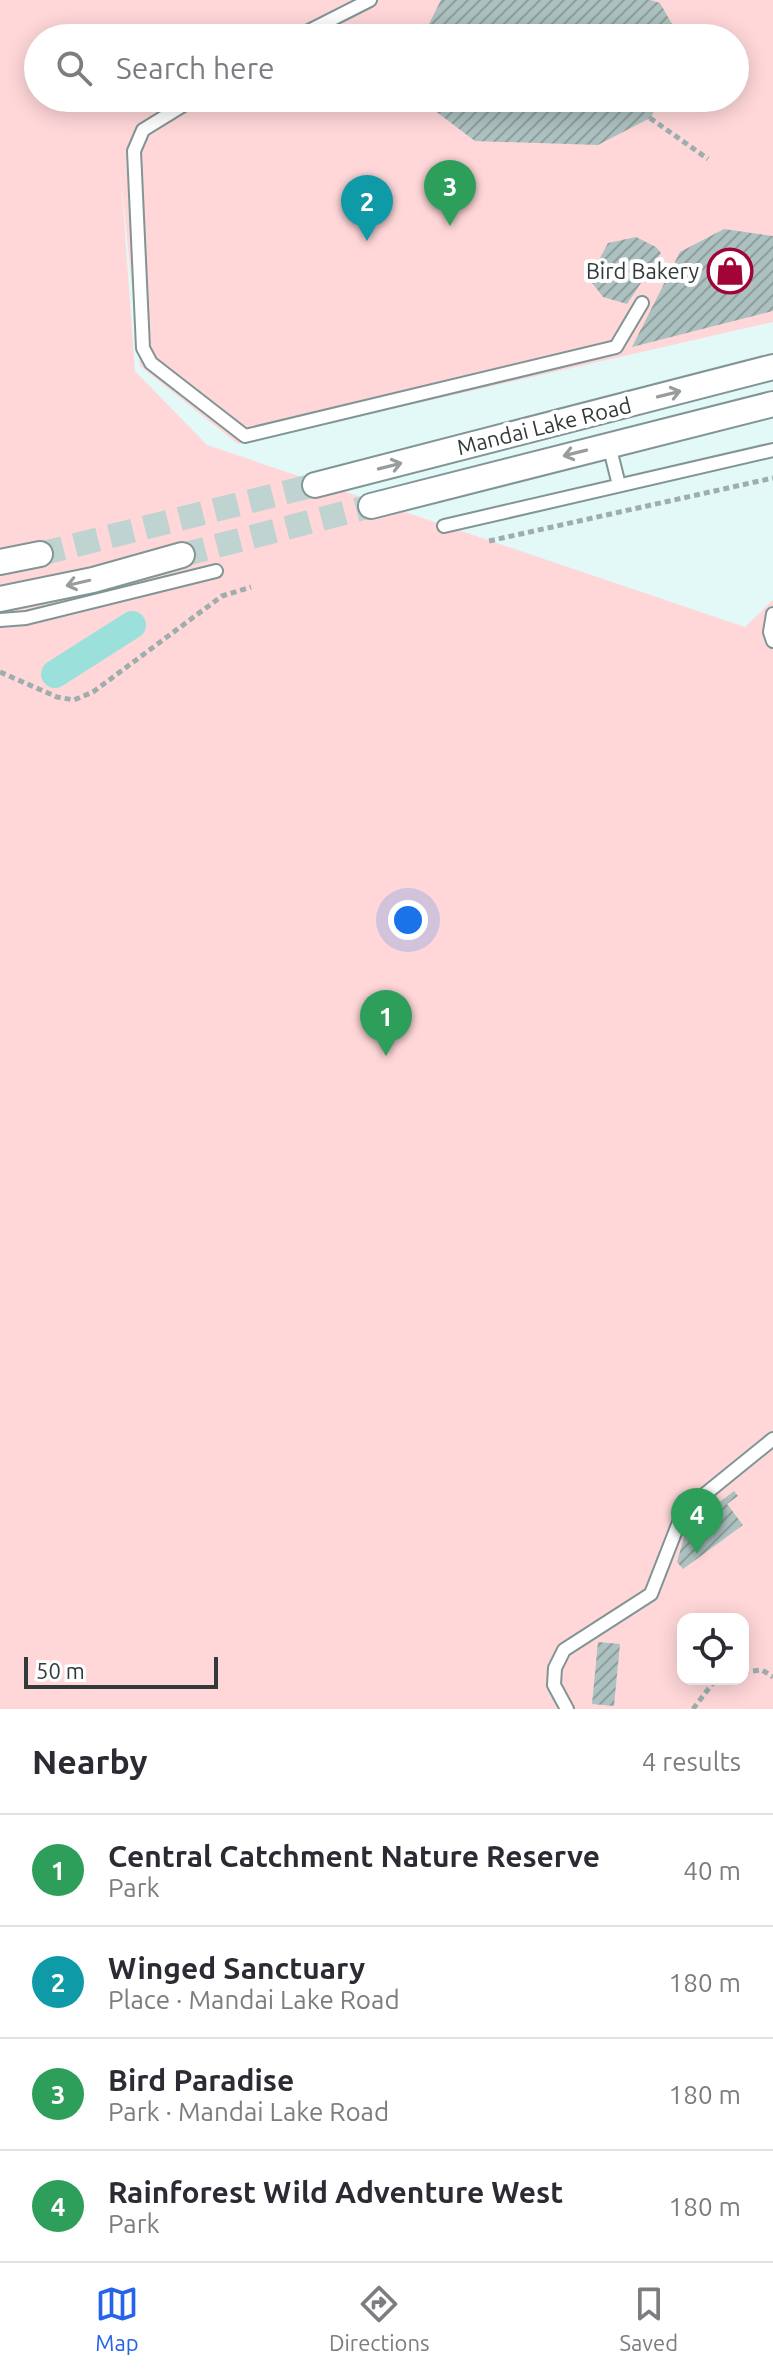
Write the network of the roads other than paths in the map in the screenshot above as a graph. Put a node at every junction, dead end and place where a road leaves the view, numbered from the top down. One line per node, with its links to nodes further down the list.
1 (370, 0): 2 (lane)
2 (323, 24)
3 (172, 112): 4 (lane)
4 (642, 303)
5 (773, 367): 9 (street, Mandai Lake Road, one-way to 5)
6 (773, 404): 7 (street, Mandai Lake Road)
7 (609, 445): 10 (lane); 11 (street, Mandai Lake Road, one-way to 11)
8 (773, 450): 10 (lane)
9 (315, 485)
10 (619, 485): 12 (lane)
11 (371, 506)
12 (444, 526)
13 (40, 554): 15 (street)
14 (182, 555): 17 (street, one-way to 17)
15 (0, 562)
16 (216, 571): 19 (lane)
17 (0, 599)
18 (773, 614): 20 (lane)
19 (0, 620)
20 (773, 641)
21 (773, 1439): 22 (lane)
22 (567, 1709)

